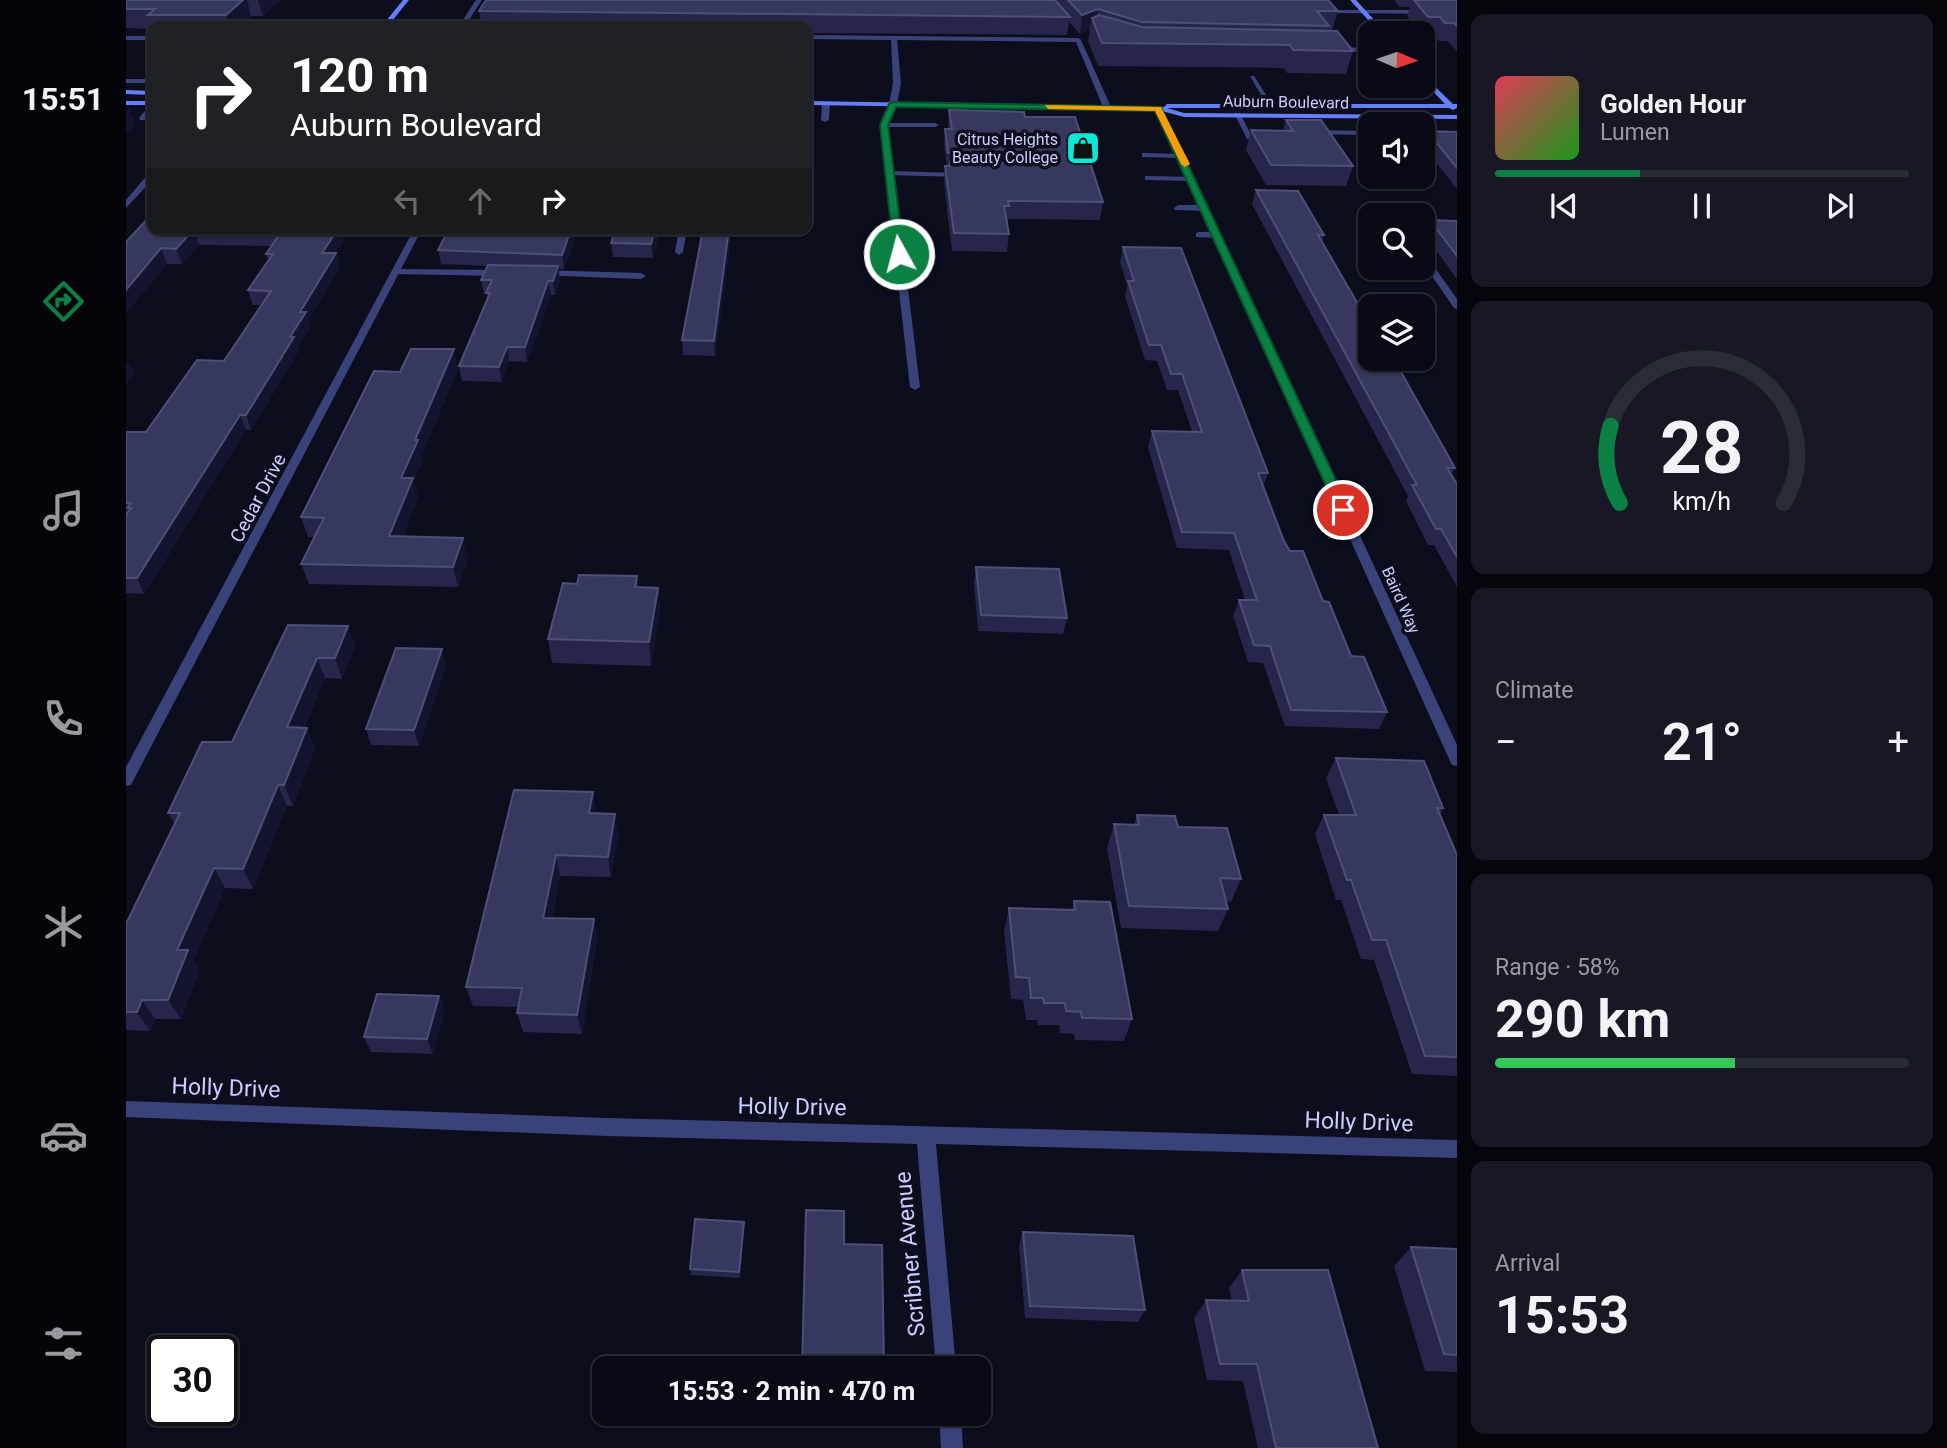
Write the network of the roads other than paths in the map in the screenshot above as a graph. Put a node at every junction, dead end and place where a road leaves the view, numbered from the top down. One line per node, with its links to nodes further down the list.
1 (406, 0): 7 (main road)
2 (479, 0): 8 (street)
3 (1353, 0): 5 (main road)
4 (1311, 11): 5 (street)
5 (1364, 12): 6 (street); 9 (main road)
6 (1457, 12)
7 (389, 21)
8 (465, 21)
9 (1372, 21)
10 (1071, 32): 15 (street)
11 (812, 37): 14 (street)
12 (126, 38): 13 (street)
13 (147, 38)
14 (894, 38): 15 (street); 27 (street)
15 (1082, 38): 30 (street)
16 (1324, 49): 17 (street)
17 (1358, 50)
18 (1252, 77): 29 (street)
19 (126, 81): 20 (street)
20 (147, 81)
21 (1435, 89): 32 (main road)
22 (126, 92): 23 (main road)
23 (147, 93)
24 (126, 103): 28 (main road)
25 (812, 103): 26 (main road, Auburn Boulevard)
26 (826, 104): 27 (main road, Auburn Boulevard); 39 (street)
27 (893, 104): 30 (main road, Auburn Boulevard); 40 (street)
28 (147, 105)
29 (1271, 105): 31 (main road, Auburn Boulevard); 32 (main road, Auburn Boulevard)
30 (1107, 107): 31 (main road, Auburn Boulevard)
31 (1158, 108): 35 (main road, Auburn Boulevard); 47 (street, Baird Way)
32 (1456, 110): 34 (main road, Auburn Boulevard)
33 (147, 113): 37 (street)
34 (1435, 114)
35 (1237, 115): 36 (main road, Auburn Boulevard); 42 (street)
36 (1328, 116): 38 (main road, Auburn Boulevard); 44 (street)
37 (143, 118)
38 (1358, 118)
39 (825, 120)
40 (884, 125): 41 (street); 48 (street)
41 (935, 125)
42 (1260, 131)
43 (1301, 132): 44 (street)
44 (1341, 132): 45 (street)
45 (1358, 133)
46 (1145, 155): 47 (street)
47 (1180, 156): 51 (street, Baird Way)
48 (890, 173): 49 (street); 69 (street)
49 (969, 175)
50 (1148, 178): 51 (street)
51 (1193, 179): 55 (street, Baird Way)
52 (147, 181): 53 (street)
53 (126, 205)
54 (1178, 208): 55 (street)
55 (1206, 208): 59 (street, Baird Way)
56 (415, 235): 61 (street, Cedar Drive)
57 (682, 235): 60 (street)
58 (1199, 235): 59 (street)
59 (1219, 235): 70 (street, Baird Way)
60 (679, 252)
61 (396, 272): 62 (street); 71 (street, Cedar Drive)
62 (516, 272)
63 (529, 273): 65 (street)
64 (1435, 274): 66 (street)
65 (641, 276)
66 (1441, 283): 67 (street); 68 (street)
67 (1457, 283)
68 (1457, 306)
69 (915, 387)
70 (1457, 761)
71 (126, 781)
72 (126, 1109): 73 (street, Holly Drive)
73 (926, 1135): 74 (street, Holly Drive); 75 (street, Scribner Avenue)
74 (1457, 1149)
75 (945, 1356)
76 (951, 1426): 77 (street)
77 (953, 1448)

